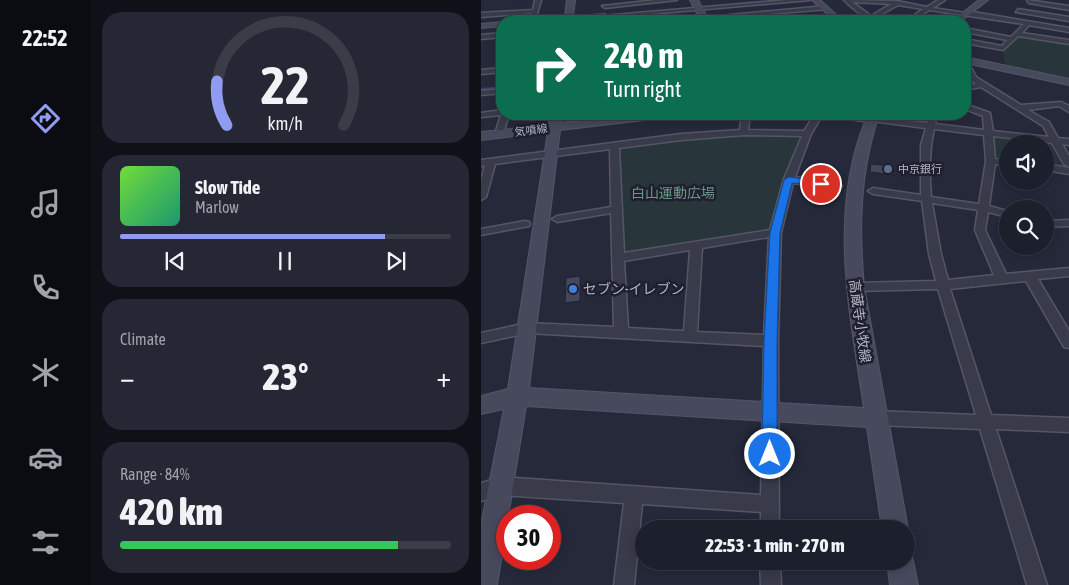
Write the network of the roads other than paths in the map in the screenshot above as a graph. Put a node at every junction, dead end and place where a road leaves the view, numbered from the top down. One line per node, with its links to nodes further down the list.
1 (538, 0): 25 (street)
2 (571, 0): 34 (street)
3 (662, 0): 4 (street); 16 (street)
4 (674, 0)
5 (694, 0): 20 (street)
6 (801, 0): 7 (street); 20 (street)
7 (807, 0)
8 (816, 0): 21 (street)
9 (847, 0): 24 (street)
10 (853, 0): 14 (street)
11 (902, 0): 18 (street)
12 (942, 0): 22 (street)
13 (984, 0): 31 (street)
14 (879, 1): 18 (street); 24 (street)
15 (1030, 1): 23 (street); 27 (street)
16 (633, 2): 17 (street); 28 (street)
17 (605, 3)
18 (896, 3): 22 (street); 41 (street)
19 (504, 7): 30 (street)
20 (699, 8): 28 (street); 36 (street)
21 (825, 8): 26 (street); 39 (street)
22 (929, 8): 31 (street); 42 (street)
23 (1069, 8)
24 (857, 9): 40 (street)
25 (535, 11): 30 (street); 33 (street)
26 (797, 11): 29 (street); 38 (street)
27 (1018, 11): 44 (street); 45 (street)
28 (635, 13): 35 (street)
29 (769, 13): 37 (street)
30 (501, 14): 32 (street)
31 (966, 14): 43 (street)
32 (481, 15)
33 (534, 15)
34 (570, 15)
35 (623, 15)
36 (702, 15)
37 (759, 15)
38 (801, 15)
39 (833, 15)
40 (866, 15)
41 (880, 15)
42 (918, 15)
43 (993, 17): 45 (street); 46 (street)
44 (1069, 19)
45 (1008, 20): 47 (street)
46 (988, 22)
47 (1027, 24): 51 (street); 55 (street)
48 (496, 25): 49 (street)
49 (481, 26)
50 (982, 27): 53 (street)
51 (1069, 30)
52 (971, 31): 53 (street)
53 (976, 32): 55 (street)
54 (496, 36): 56 (street)
55 (1014, 37): 57 (street); 58 (street)
56 (482, 38)
57 (971, 42)
58 (1069, 42)
59 (971, 62): 63 (street)
60 (496, 71): 61 (street)
61 (481, 72)
62 (971, 74): 64 (street)
63 (1069, 82)
64 (982, 85): 65 (street); 71 (street)
65 (971, 87)
66 (496, 88): 67 (street)
67 (481, 89)
68 (496, 92): 69 (street)
69 (481, 93)
70 (971, 108): 83 (street)
71 (1019, 108): 72 (street); 87 (street)
72 (1069, 110)
73 (496, 113): 74 (street)
74 (481, 114)
75 (502, 120): 84 (street)
76 (568, 120): 81 (street, 気噴線)
77 (745, 120): 82 (street)
78 (815, 120): 85 (street)
79 (872, 120): 117 (street, 高蔵寺小牧線)
80 (931, 120): 83 (street); 101 (street)
81 (555, 121): 84 (street, 気噴線); 90 (street)
82 (744, 132): 85 (street); 89 (street)
83 (988, 133): 87 (street); 91 (street)
84 (499, 134): 86 (street, 気噴線)
85 (807, 134): 97 (street)
86 (481, 136)
87 (1055, 141): 88 (street); 94 (street)
88 (1069, 142)
89 (614, 146): 90 (street); 103 (street)
90 (550, 154): 92 (street); 118 (street)
91 (991, 160): 93 (street); 102 (street)
92 (486, 162): 100 (street)
93 (999, 162)
94 (1069, 164)
95 (1054, 169): 96 (street)
96 (1069, 170)
97 (789, 179): 98 (street); 110 (street)
98 (837, 186)
99 (873, 191): 101 (street)
100 (481, 197)
101 (925, 198): 102 (street); 116 (street)
102 (984, 208): 104 (street); 115 (street)
103 (617, 209): 105 (street); 112 (street)
104 (999, 212)
105 (557, 219)
106 (1069, 223): 108 (street)
107 (525, 224): 109 (street)
108 (1054, 224)
109 (481, 232)
110 (775, 233): 111 (street); 123 (street)
111 (696, 246): 112 (street); 120 (street)
112 (619, 258): 119 (street)
113 (1069, 272): 114 (street)
114 (1030, 277): 115 (street); 122 (street)
115 (1002, 279): 116 (street)
116 (943, 284): 117 (street); 128 (street)
117 (855, 287): 127 (street, 高蔵寺小牧線)
118 (527, 328): 119 (street); 121 (street); 124 (street)
119 (621, 332): 120 (street)
120 (690, 336): 123 (street)
121 (481, 338)
122 (1067, 338)
123 (771, 341): 126 (street)
124 (517, 396): 125 (street); 126 (street); 130 (street)
125 (481, 405)
126 (770, 411): 127 (street); 132 (street)
127 (875, 418): 128 (street); 134 (street, 高蔵寺小牧線)
128 (985, 422): 129 (street); 141 (street)
129 (1069, 424)
130 (491, 489): 131 (street); 137 (street)
131 (634, 496): 132 (street); 138 (street)
132 (769, 504): 133 (street)
133 (770, 520)
134 (893, 520)
135 (770, 570): 139 (street)
136 (902, 570): 140 (street)
137 (483, 585)
138 (624, 585)
139 (771, 585)
140 (904, 585)
141 (1037, 585)

